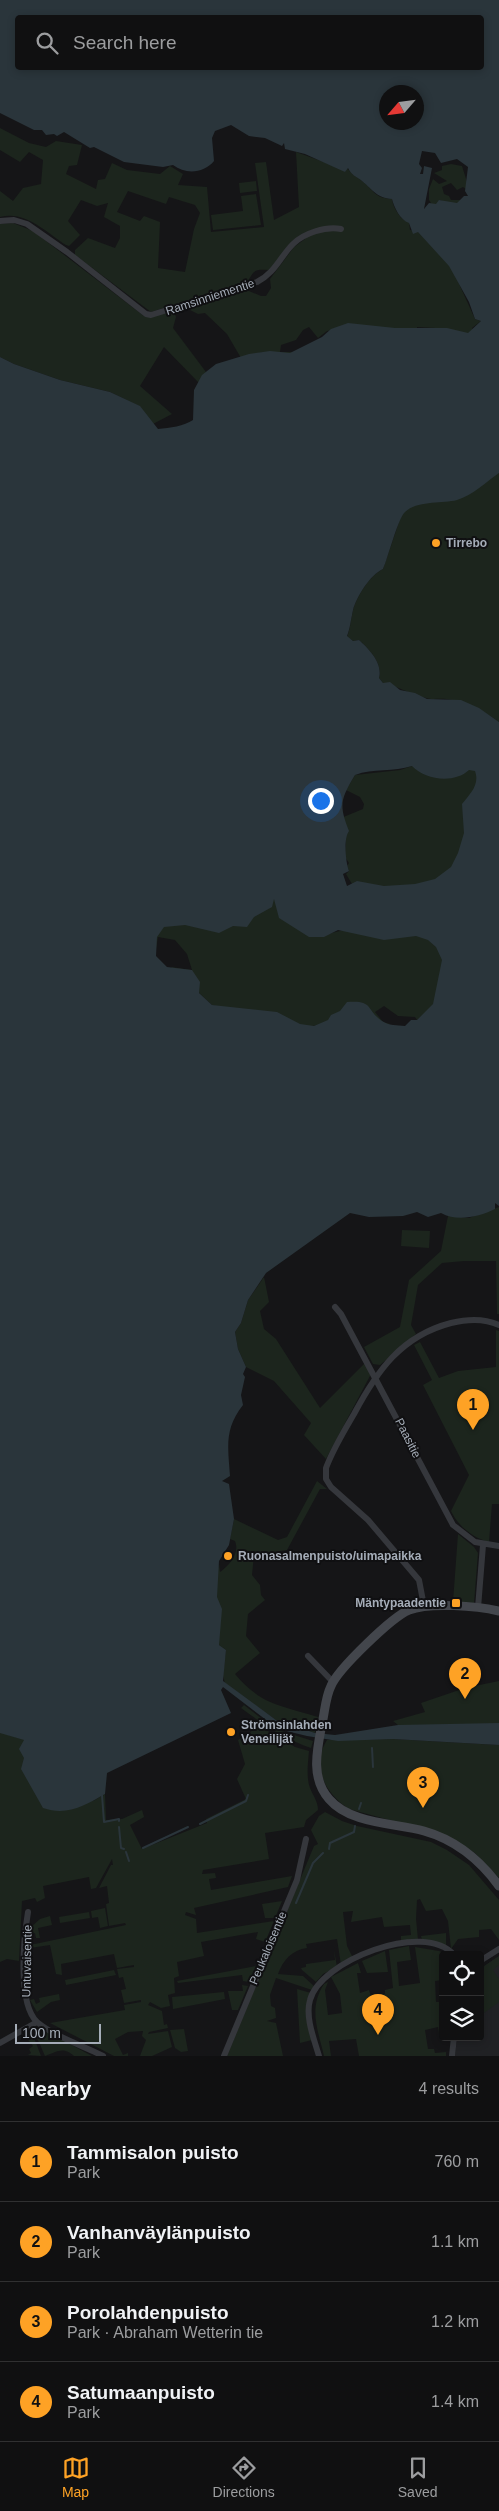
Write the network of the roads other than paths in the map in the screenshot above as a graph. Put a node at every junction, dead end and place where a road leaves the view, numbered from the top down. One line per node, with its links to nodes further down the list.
1 (0, 221): 2 (street, Ramsinniementie)
2 (342, 229)
3 (335, 1307): 7 (street, Paasitie)
4 (499, 1317): 5 (street)
5 (490, 1321): 6 (street); 7 (street)
6 (499, 1325)
7 (375, 1376): 8 (street, Paasitie); 10 (street)
8 (482, 1545): 9 (street, Paasitie); 11 (street)
9 (499, 1546)
10 (424, 1606): 11 (street); 14 (street)
11 (478, 1608): 12 (street)
12 (499, 1610)
13 (308, 1656): 14 (street)
14 (333, 1682): 16 (street)
15 (306, 1839): 25 (street, Peukaloisentie)
16 (499, 1886)
17 (28, 1912): 21 (street, Untuvaisentie)
18 (499, 1949): 20 (street)
19 (449, 1951): 26 (street)
20 (484, 1958)
21 (37, 2022): 23 (street); 24 (street)
22 (454, 2041): 27 (street)
23 (0, 2043)
24 (103, 2056)
25 (224, 2056)
26 (319, 2056)
27 (452, 2056)

